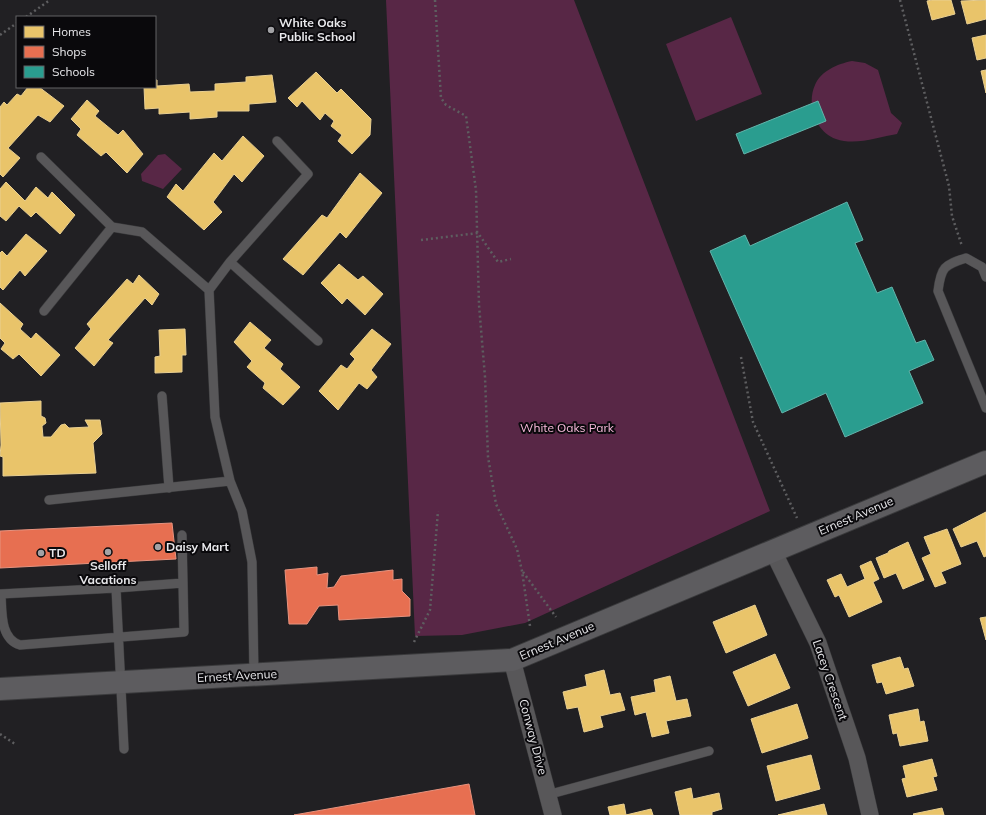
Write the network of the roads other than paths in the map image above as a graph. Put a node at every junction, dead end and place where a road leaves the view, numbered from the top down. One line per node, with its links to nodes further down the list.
1 (277, 141): 4 (lane)
2 (41, 157): 3 (lane)
3 (112, 227): 6 (lane); 7 (lane)
4 (230, 262): 6 (lane); 8 (lane)
5 (986, 276): 10 (lane)
6 (209, 290): 13 (lane)
7 (44, 311)
8 (318, 341)
9 (162, 396): 14 (lane)
10 (984, 396): 11 (lane)
11 (986, 408)
12 (986, 462): 17 (street, Ernest Avenue)
13 (230, 482): 14 (lane); 23 (lane)
14 (169, 488): 15 (lane)
15 (48, 500)
16 (182, 535): 18 (lane)
17 (773, 551): 22 (street, Ernest Avenue); 30 (street, Lacey Crescent)
18 (183, 583): 19 (lane); 21 (lane)
19 (116, 588): 20 (lane); 21 (lane)
20 (0, 594): 21 (lane)
21 (118, 637): 24 (lane)
22 (512, 660): 23 (street, Ernest Avenue); 28 (street, Conway Drive)
23 (254, 675): 24 (street, Ernest Avenue)
24 (120, 683): 25 (street, Ernest Avenue); 26 (lane)
25 (0, 689)
26 (124, 750)
27 (709, 752): 28 (lane)
28 (547, 795): 29 (street, Conway Drive)
29 (553, 815)
30 (870, 815)

